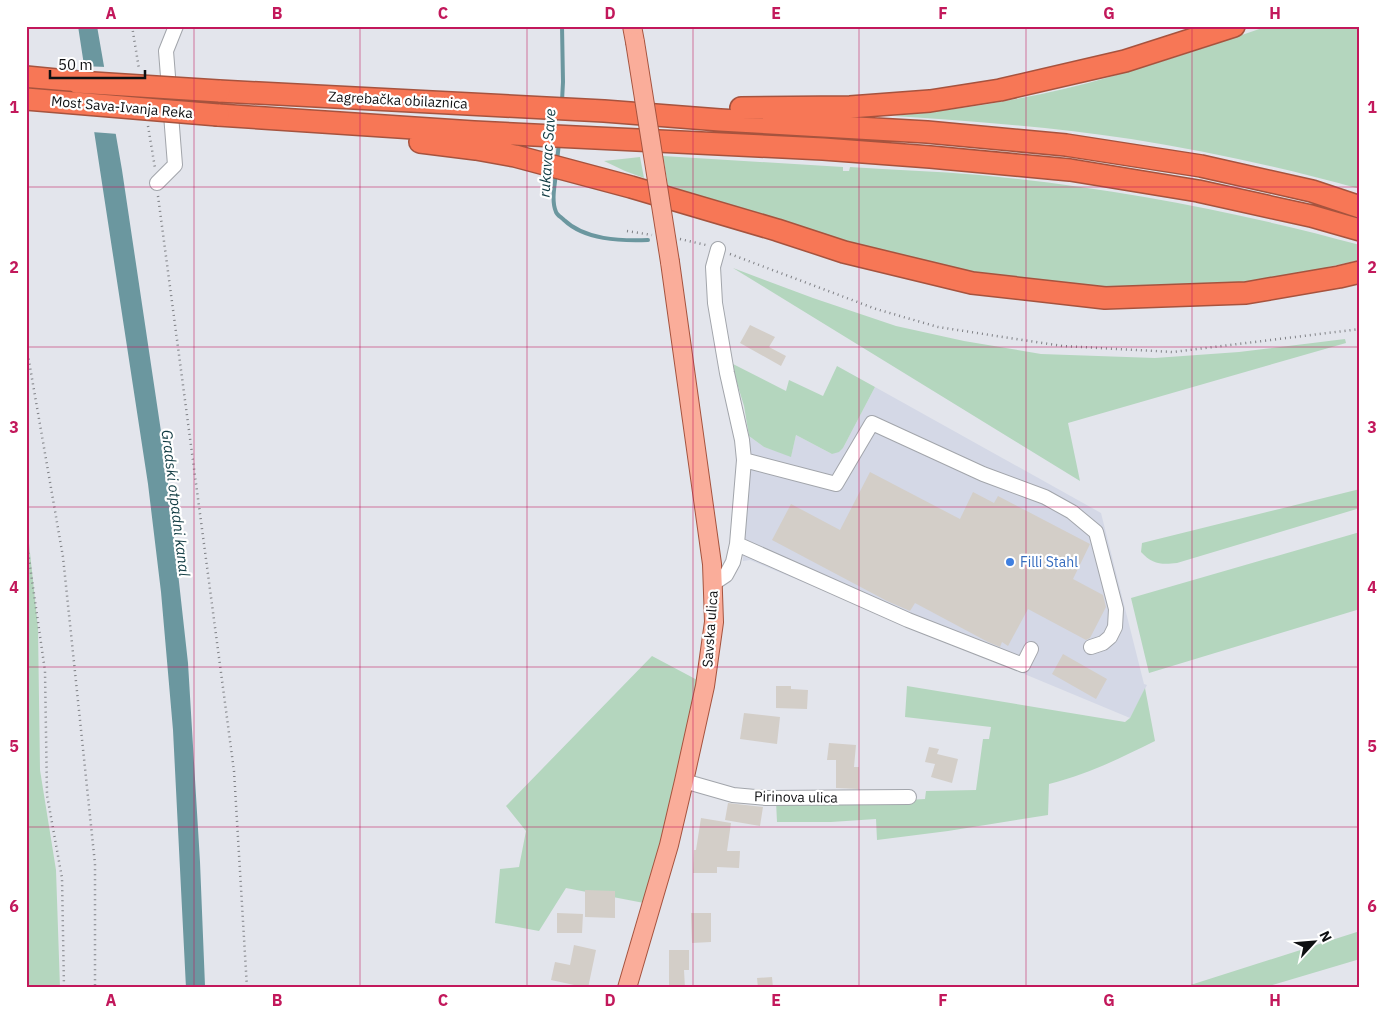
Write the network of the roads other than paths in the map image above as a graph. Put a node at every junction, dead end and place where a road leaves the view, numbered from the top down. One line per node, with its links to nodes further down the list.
1 (176, 26): 9 (street)
2 (1234, 26): 7 (highway)
3 (633, 34): 16 (main road, Savska ulica, bridge)
4 (26, 77): 5 (highway, Most Sava-Ivanja Reka, bridge)
5 (218, 91): 7 (highway, Zagrebačka obilaznica)
6 (26, 99): 8 (highway, Most Sava-Ivanja Reka, bridge)
7 (604, 108): 10 (highway)
8 (290, 120): 11 (highway); 13 (highway)
9 (157, 183)
10 (1360, 207)
11 (1360, 230)
12 (718, 249): 14 (street)
13 (1360, 272)
14 (744, 460): 15 (street); 17 (street)
15 (737, 544): 16 (street); 18 (street)
16 (714, 583): 19 (main road, Savska ulica)
17 (1091, 647)
18 (1031, 649)
19 (684, 781): 20 (street, Pirinova ulica); 21 (main road, Savska ulica)
20 (909, 797)
21 (627, 988)

